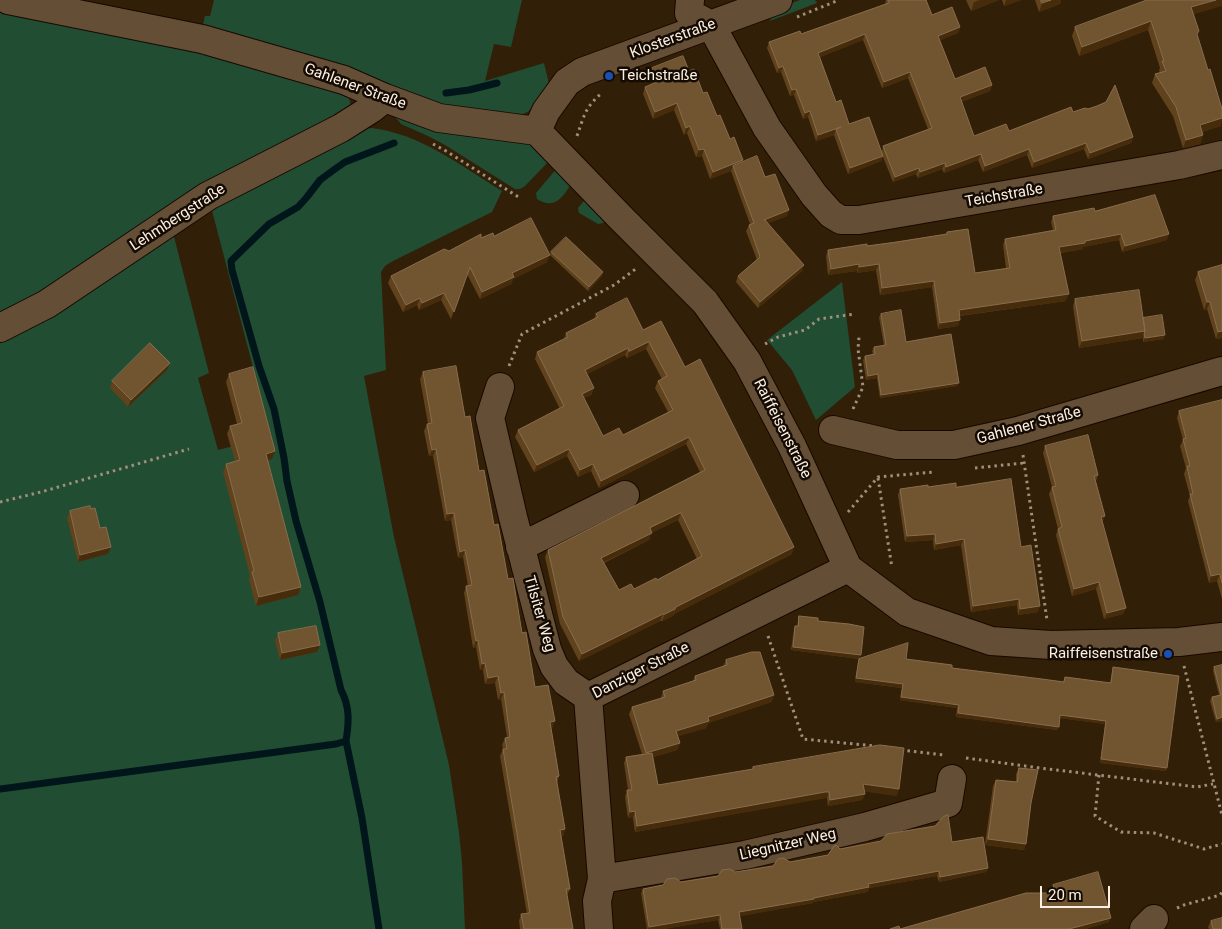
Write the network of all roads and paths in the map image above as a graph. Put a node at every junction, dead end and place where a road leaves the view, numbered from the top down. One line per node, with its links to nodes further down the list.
1 (8, 0): 5 (street, Gahlener Straße)
2 (690, 0): 4 (street)
3 (778, 0): 4 (street, Klosterstraße)
4 (711, 25): 6 (street, Klosterstraße); 7 (street, Teichstraße)
5 (385, 98): 6 (street, Gahlener Straße); 10 (street, Lehmbergstraße)
6 (537, 131): 8 (street)
7 (1222, 156)
8 (658, 253): 12 (street, Raiffeisenstraße); 14 (path)
9 (855, 314): 12 (path)
10 (0, 328)
11 (858, 337): 15 (path)
12 (744, 356): 21 (street, Raiffeisenstraße)
13 (1222, 371): 16 (street, Gahlener Straße)
14 (500, 387): 22 (street, Tilsiter Weg)
15 (854, 408)
16 (832, 430)
17 (189, 449): 20 (path)
18 (1024, 463): 28 (path)
19 (625, 495): 22 (street)
20 (0, 502)
21 (831, 531): 23 (street, Raiffeisenstraße); 24 (path)
22 (520, 547): 29 (street, Tilsiter Weg)
23 (848, 568): 24 (street, Raiffeisenstraße); 25 (street, Danziger Straße)
24 (889, 598): 28 (street, Raiffeisenstraße)
25 (760, 612): 29 (street, Danziger Straße); 30 (path)
26 (1222, 637): 27 (street, Raiffeisenstraße)
27 (1179, 642): 28 (street, Raiffeisenstraße); 34 (path)
28 (1051, 645)
29 (588, 697): 37 (street, Danziger Straße)
30 (884, 748)
31 (893, 749): 32 (path)
32 (953, 768): 33 (path); 37 (street, Liegnitzer Weg)
33 (1099, 775): 34 (path); 36 (path)
34 (1213, 784): 35 (path)
35 (1222, 815)
36 (1222, 844)
37 (602, 879): 40 (street, Danziger Straße)
38 (1222, 892): 39 (path)
39 (1149, 924)
40 (599, 929)

